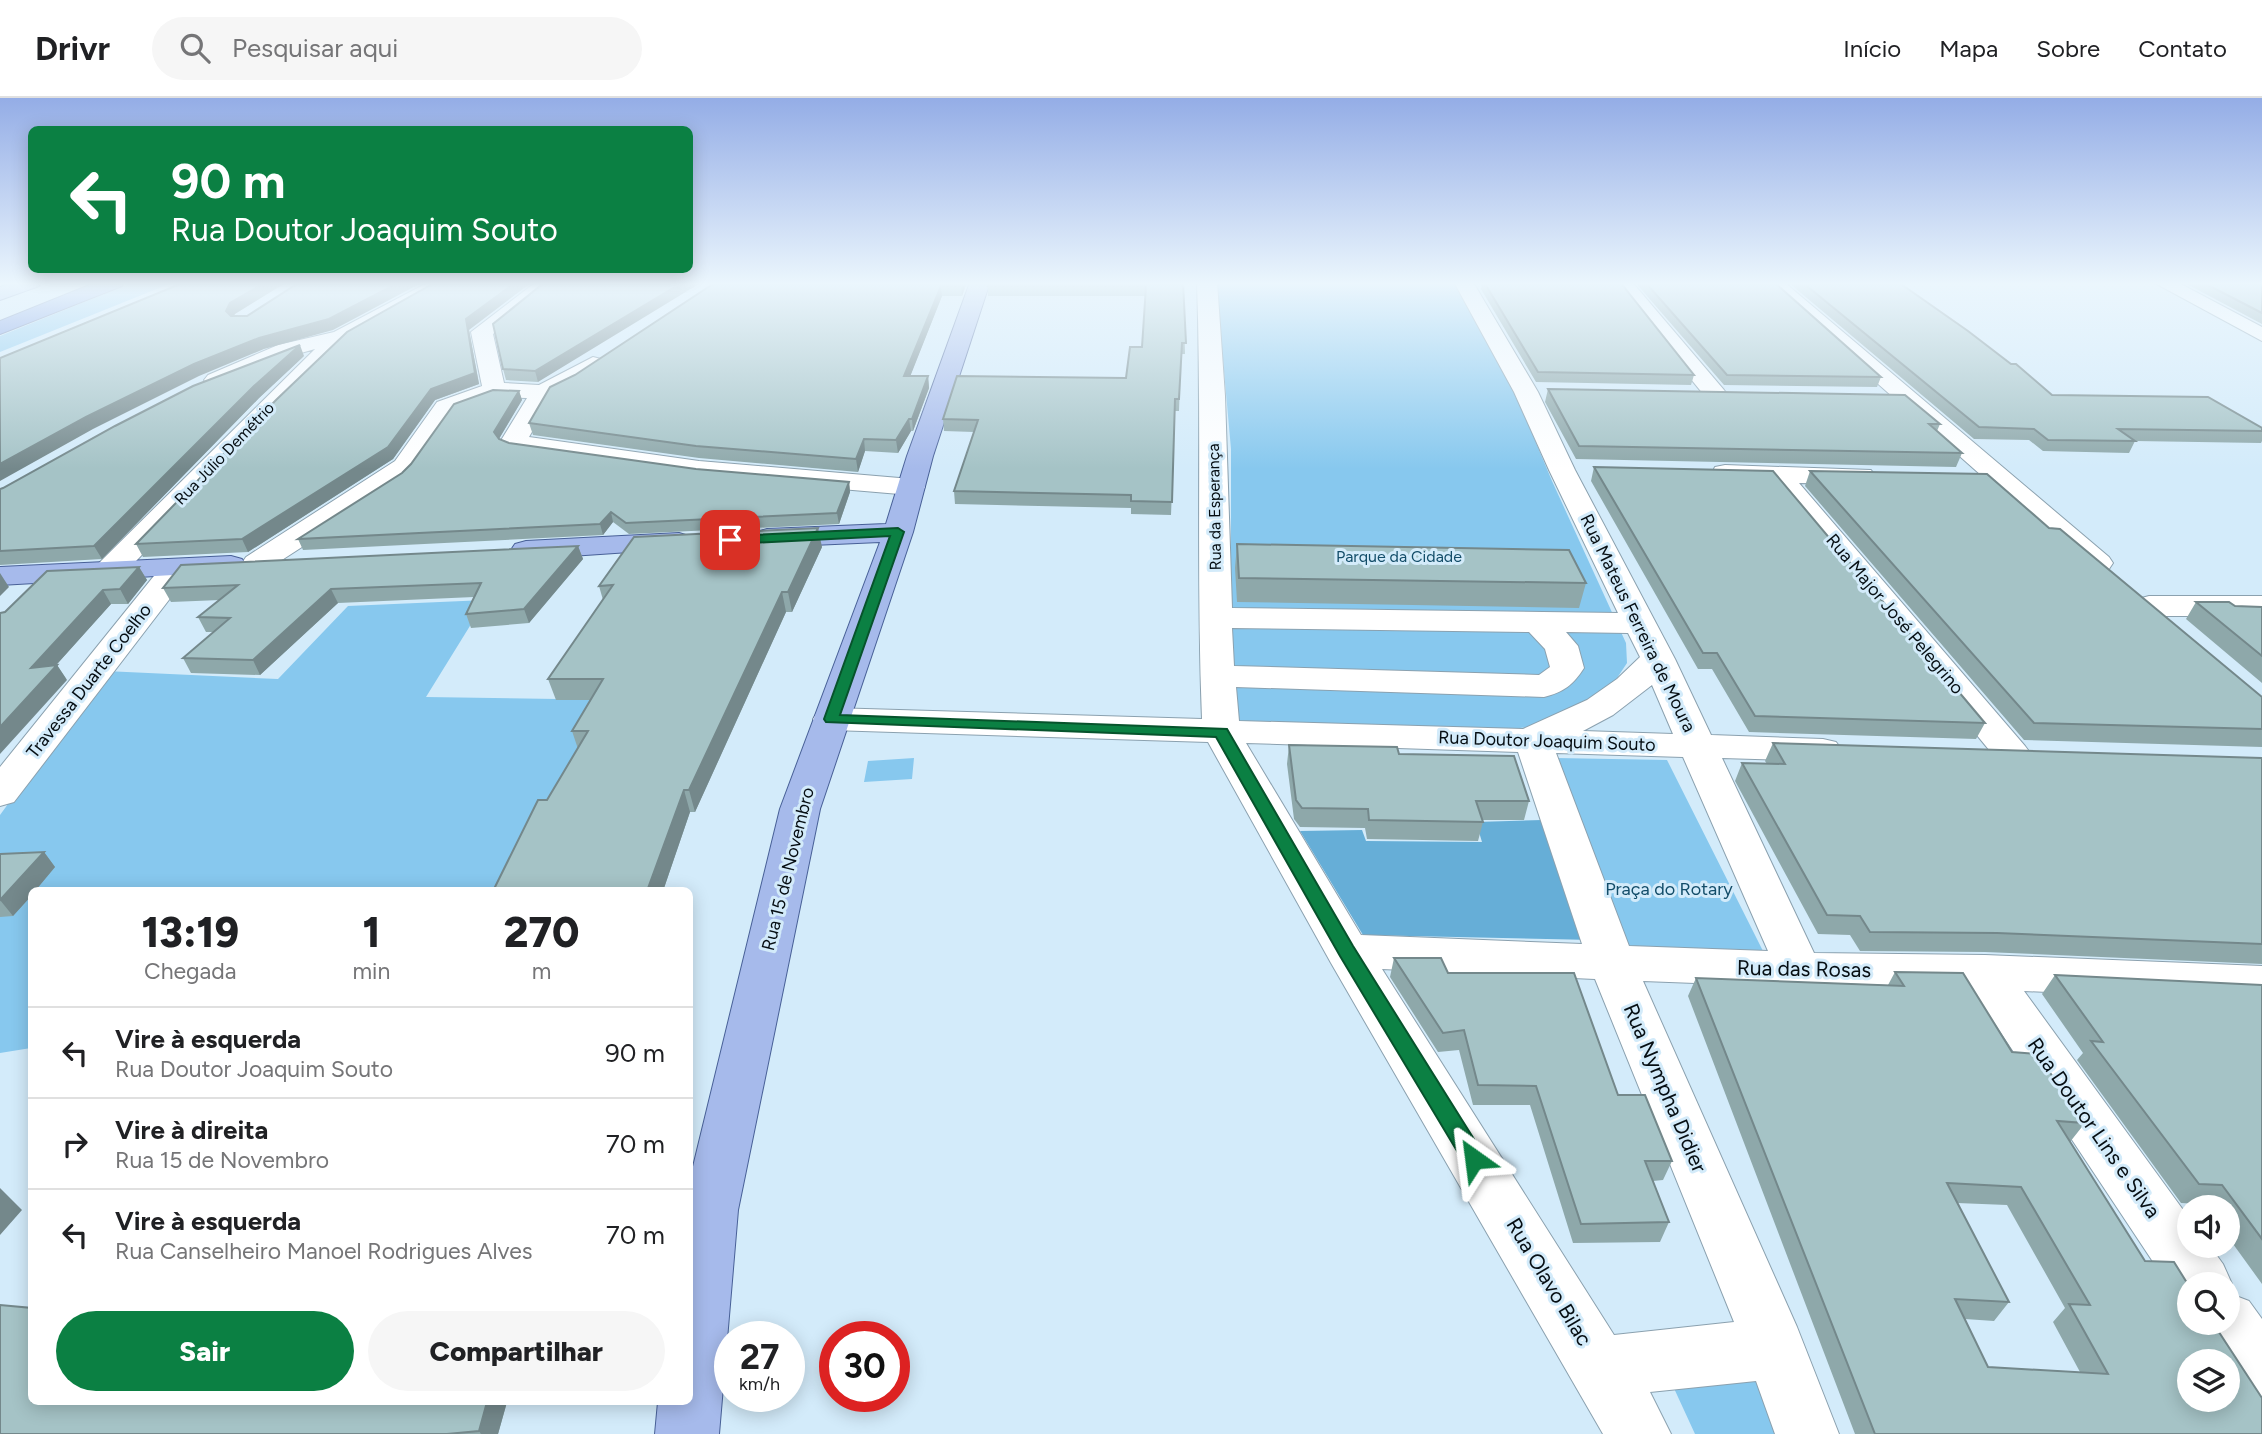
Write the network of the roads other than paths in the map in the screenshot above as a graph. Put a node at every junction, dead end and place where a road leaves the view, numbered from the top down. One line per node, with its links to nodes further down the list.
1 (309, 344): 11 (street)
2 (333, 344): 31 (street, Rua Júlio Demétrio)
3 (485, 344): 10 (street)
4 (956, 344): 23 (main road, Rua 15 de Novembro)
5 (1210, 344): 37 (street, Rua da Esperança)
6 (1507, 344): 39 (street, Rua Mateus Ferreira de Moura)
7 (1673, 344): 14 (street)
8 (1845, 344): 17 (street)
9 (616, 350): 12 (street)
10 (494, 390): 12 (street); 29 (street)
11 (193, 391)
12 (544, 392): 23 (street)
13 (1689, 394): 14 (street)
14 (1716, 395): 15 (street)
15 (1744, 395)
16 (1866, 397): 17 (street)
17 (1907, 398): 22 (street)
18 (1697, 472): 19 (street)
19 (1777, 474): 20 (street); 48 (street, Rua Major José Pelegrino)
20 (1888, 476)
21 (1958, 478): 22 (street)
22 (2000, 479): 34 (street)
23 (911, 487): 24 (main road, Rua 15 de Novembro)
24 (898, 532): 25 (main road); 43 (main road, Rua 15 de Novembro)
25 (744, 539)
26 (703, 541): 27 (main road)
27 (494, 552)
28 (312, 561): 29 (main road)
29 (257, 563): 30 (main road)
30 (177, 568): 31 (main road); 49 (street, Travessa Duarte Coelho)
31 (108, 572): 32 (main road)
32 (44, 575): 33 (main road); 36 (street)
33 (0, 576)
34 (2132, 592): 35 (street); 40 (street)
35 (2262, 606)
36 (9, 608)
37 (1216, 618): 38 (street); 42 (street, Rua da Esperança)
38 (1538, 622): 39 (street); 42 (street)
39 (1638, 623): 41 (street, Rua Mateus Ferreira de Moura)
40 (2180, 633)
41 (1658, 659): 45 (street); 46 (street, Rua Mateus Ferreira de Moura)
42 (1218, 676): 44 (street, Rua da Esperança)
43 (831, 719): 44 (street, Rua Doutor Joaquim Souto); 60 (main road, Rua 15 de Novembro)
44 (1221, 732): 45 (street, Rua Doutor Joaquim Souto); 50 (street, Rua Olavo Bilac)
45 (1532, 739): 46 (street, Rua Doutor Joaquim Souto); 51 (street, Rua Nympha Didier)
46 (1699, 747): 47 (street, Rua Doutor Joaquim Souto); 52 (street, Rua Mateus Ferreira de Moura)
47 (1863, 751)
48 (1971, 753)
49 (0, 793)
50 (1347, 951): 51 (street, Rua das Rosas); 58 (street, Rua Olavo Bilac)
51 (1612, 963): 52 (street, Rua das Rosas); 57 (street, Rua Nympha Didier)
52 (1799, 970): 53 (street, Rua das Rosas)
53 (1985, 972): 54 (street, Rua das Rosas); 55 (street, Rua Doutor Lins e Silva)
54 (2262, 984)
55 (2194, 1272)
56 (2237, 1335): 59 (street)
57 (1774, 1348): 58 (street); 64 (street, Rua Nympha Didier)
58 (1601, 1367): 63 (street, Rua Olavo Bilac)
59 (2262, 1371)
60 (693, 1376)
61 (690, 1405): 62 (main road, Rua 15 de Novembro)
62 (687, 1434)
63 (1639, 1434)
64 (1807, 1434)

